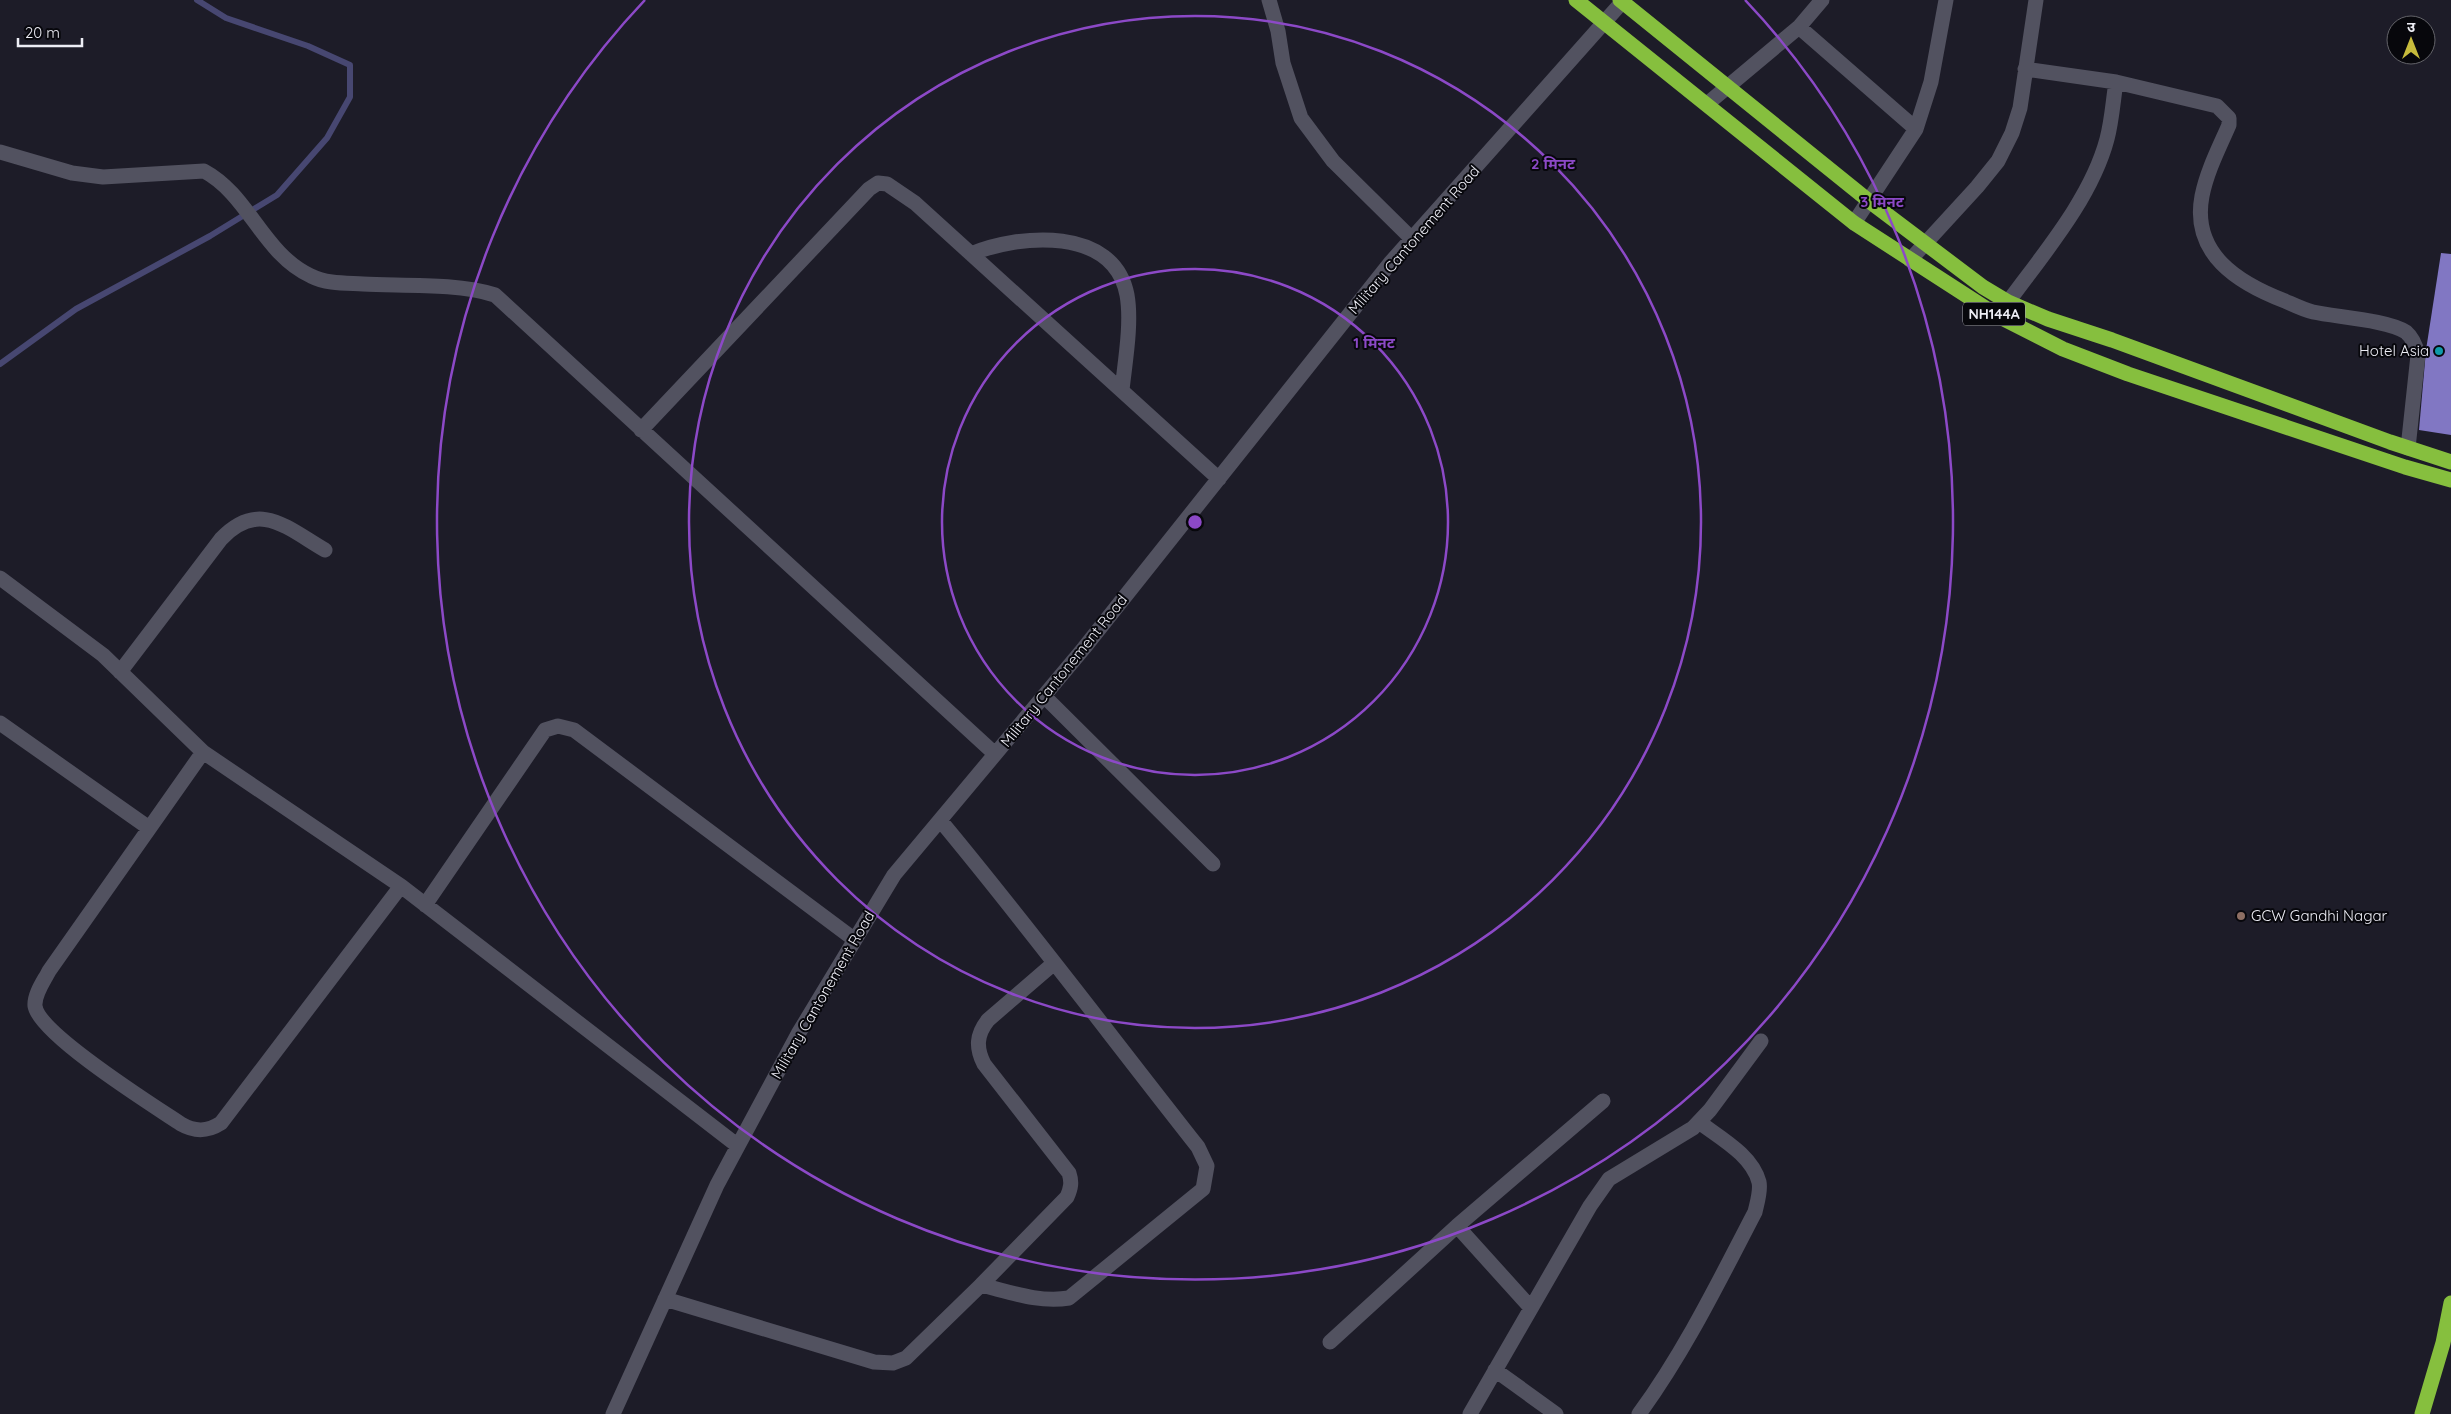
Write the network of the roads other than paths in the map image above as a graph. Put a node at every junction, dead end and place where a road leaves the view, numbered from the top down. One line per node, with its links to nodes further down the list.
1 (1269, 0): 17 (street)
2 (1576, 0): 7 (highway, NH144A)
3 (1822, 0): 8 (street)
4 (1946, 0): 13 (street)
5 (2036, 0): 9 (street)
6 (1622, 1): 7 (street, Military Cantonement Road); 11 (highway, NH144A)
7 (1604, 24): 12 (highway, NH144A); 17 (street, Military Cantonement Road)
8 (1799, 27): 11 (street); 13 (street)
9 (2025, 69): 10 (street); 18 (street)
10 (2116, 82): 21 (street); 25 (street)
11 (1727, 87): 12 (street); 15 (highway, NH144A)
12 (1707, 104): 16 (highway, NH144A)
13 (1916, 129): 15 (street)
14 (0, 152): 24 (street)
15 (1869, 201): 16 (street); 18 (highway, NH144A)
16 (1854, 223): 20 (highway, NH144A)
17 (1412, 239): 27 (street, Military Cantonement Road)
18 (1925, 244): 20 (street); 21 (highway, NH144A)
19 (970, 254): 23 (street); 23 (street); 24 (street)
20 (1910, 260): 22 (highway, NH144A)
21 (2008, 302): 22 (street); 25 (highway, NH144A)
22 (1998, 316): 28 (highway, NH144A)
23 (1122, 390): 27 (street)
24 (641, 430): 35 (street)
25 (2408, 448): 26 (highway, NH144A)
26 (2451, 462)
27 (1219, 479): 32 (street, Military Cantonement Road)
28 (2451, 480)
29 (324, 550): 31 (street)
30 (0, 578): 31 (street)
31 (120, 672): 34 (street)
32 (1044, 696): 35 (street, Military Cantonement Road); 38 (street)
33 (0, 723): 37 (street)
34 (203, 752): 37 (street); 39 (street)
35 (995, 754): 36 (street, Military Cantonement Road)
36 (940, 820): 41 (street, Military Cantonement Road); 42 (street)
37 (149, 828): 39 (street)
38 (1213, 864)
39 (401, 886): 40 (street)
40 (425, 905): 41 (street); 46 (street)
41 (855, 940): 46 (street, Military Cantonement Road)
42 (1054, 964): 48 (street); 48 (street)
43 (1761, 1041): 45 (street)
44 (1603, 1101): 47 (street)
45 (1699, 1122): 51 (street); 57 (street)
46 (738, 1146): 49 (street, Military Cantonement Road)
47 (1457, 1226): 51 (street); 52 (street)
48 (981, 1285): 49 (street)
49 (665, 1299): 54 (street, Military Cantonement Road)
50 (2451, 1303): 58 (highway)
51 (1531, 1308): 53 (street)
52 (1330, 1342)
53 (1494, 1370): 55 (street); 56 (street)
54 (613, 1414)
55 (1470, 1414)
56 (1556, 1414)
57 (1639, 1414)
58 (2422, 1414)

